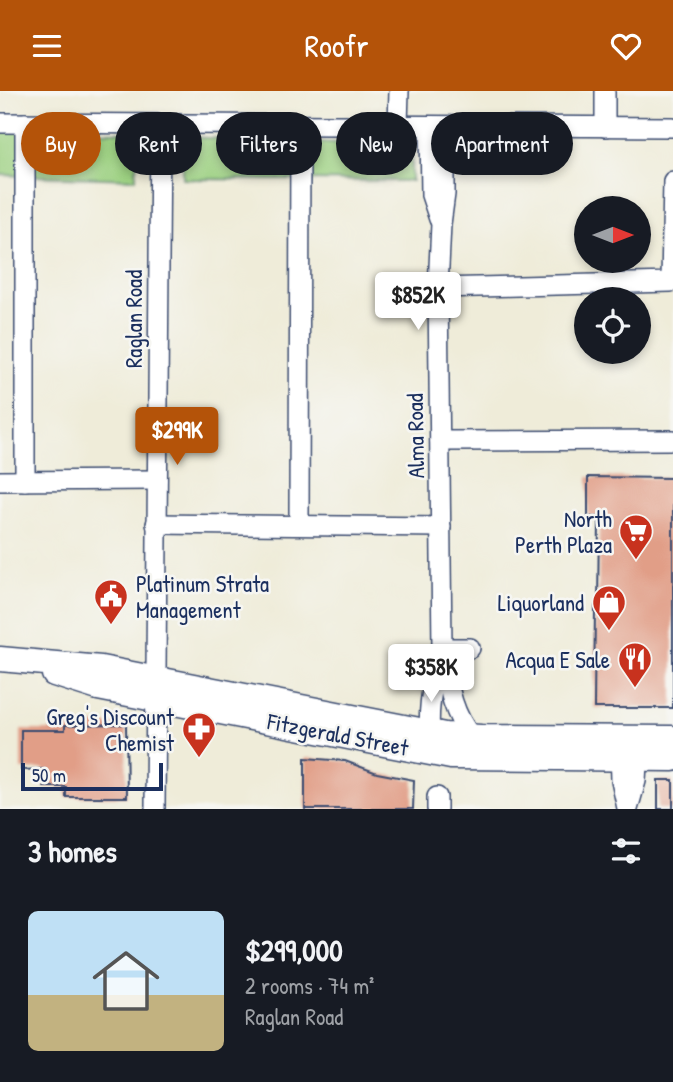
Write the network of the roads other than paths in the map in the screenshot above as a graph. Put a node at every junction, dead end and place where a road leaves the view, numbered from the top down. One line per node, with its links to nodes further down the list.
1 (399, 91): 4 (street)
2 (410, 91): 5 (street)
3 (605, 91): 9 (street)
4 (402, 112)
5 (406, 112)
6 (0, 123): 7 (street)
7 (21, 123)
8 (573, 127): 9 (street)
9 (605, 127): 10 (street)
10 (673, 127)
11 (25, 175): 21 (street)
12 (159, 175): 19 (street, Raglan Road)
13 (300, 175): 23 (street)
14 (432, 175): 16 (street, Alma Road)
15 (673, 181): 16 (street)
16 (438, 288): 18 (street, Alma Road)
17 (673, 440): 18 (street)
18 (440, 441): 24 (street, Alma Road)
19 (157, 480): 21 (street); 22 (street, Raglan Road)
20 (0, 481): 21 (street)
21 (25, 481)
22 (156, 524): 23 (street); 28 (street, Raglan Road)
23 (299, 525): 24 (street)
24 (441, 527): 25 (street, Alma Road)
25 (442, 648): 26 (street); 29 (street, Alma Road); 31 (street, Alma Road)
26 (470, 648)
27 (5, 660): 28 (main road, Fitzgerald Street)
28 (155, 688): 31 (main road, Fitzgerald Street); 34 (street, Raglan Road)
29 (472, 737): 31 (main road, Fitzgerald Street); 32 (main road, Fitzgerald Street)
30 (673, 738): 32 (main road, Fitzgerald Street)
31 (431, 743): 32 (main road, Fitzgerald Street)
32 (629, 749): 33 (main road, Fitzgerald Street); 35 (street)
33 (673, 759)
34 (155, 809)
35 (627, 809)

